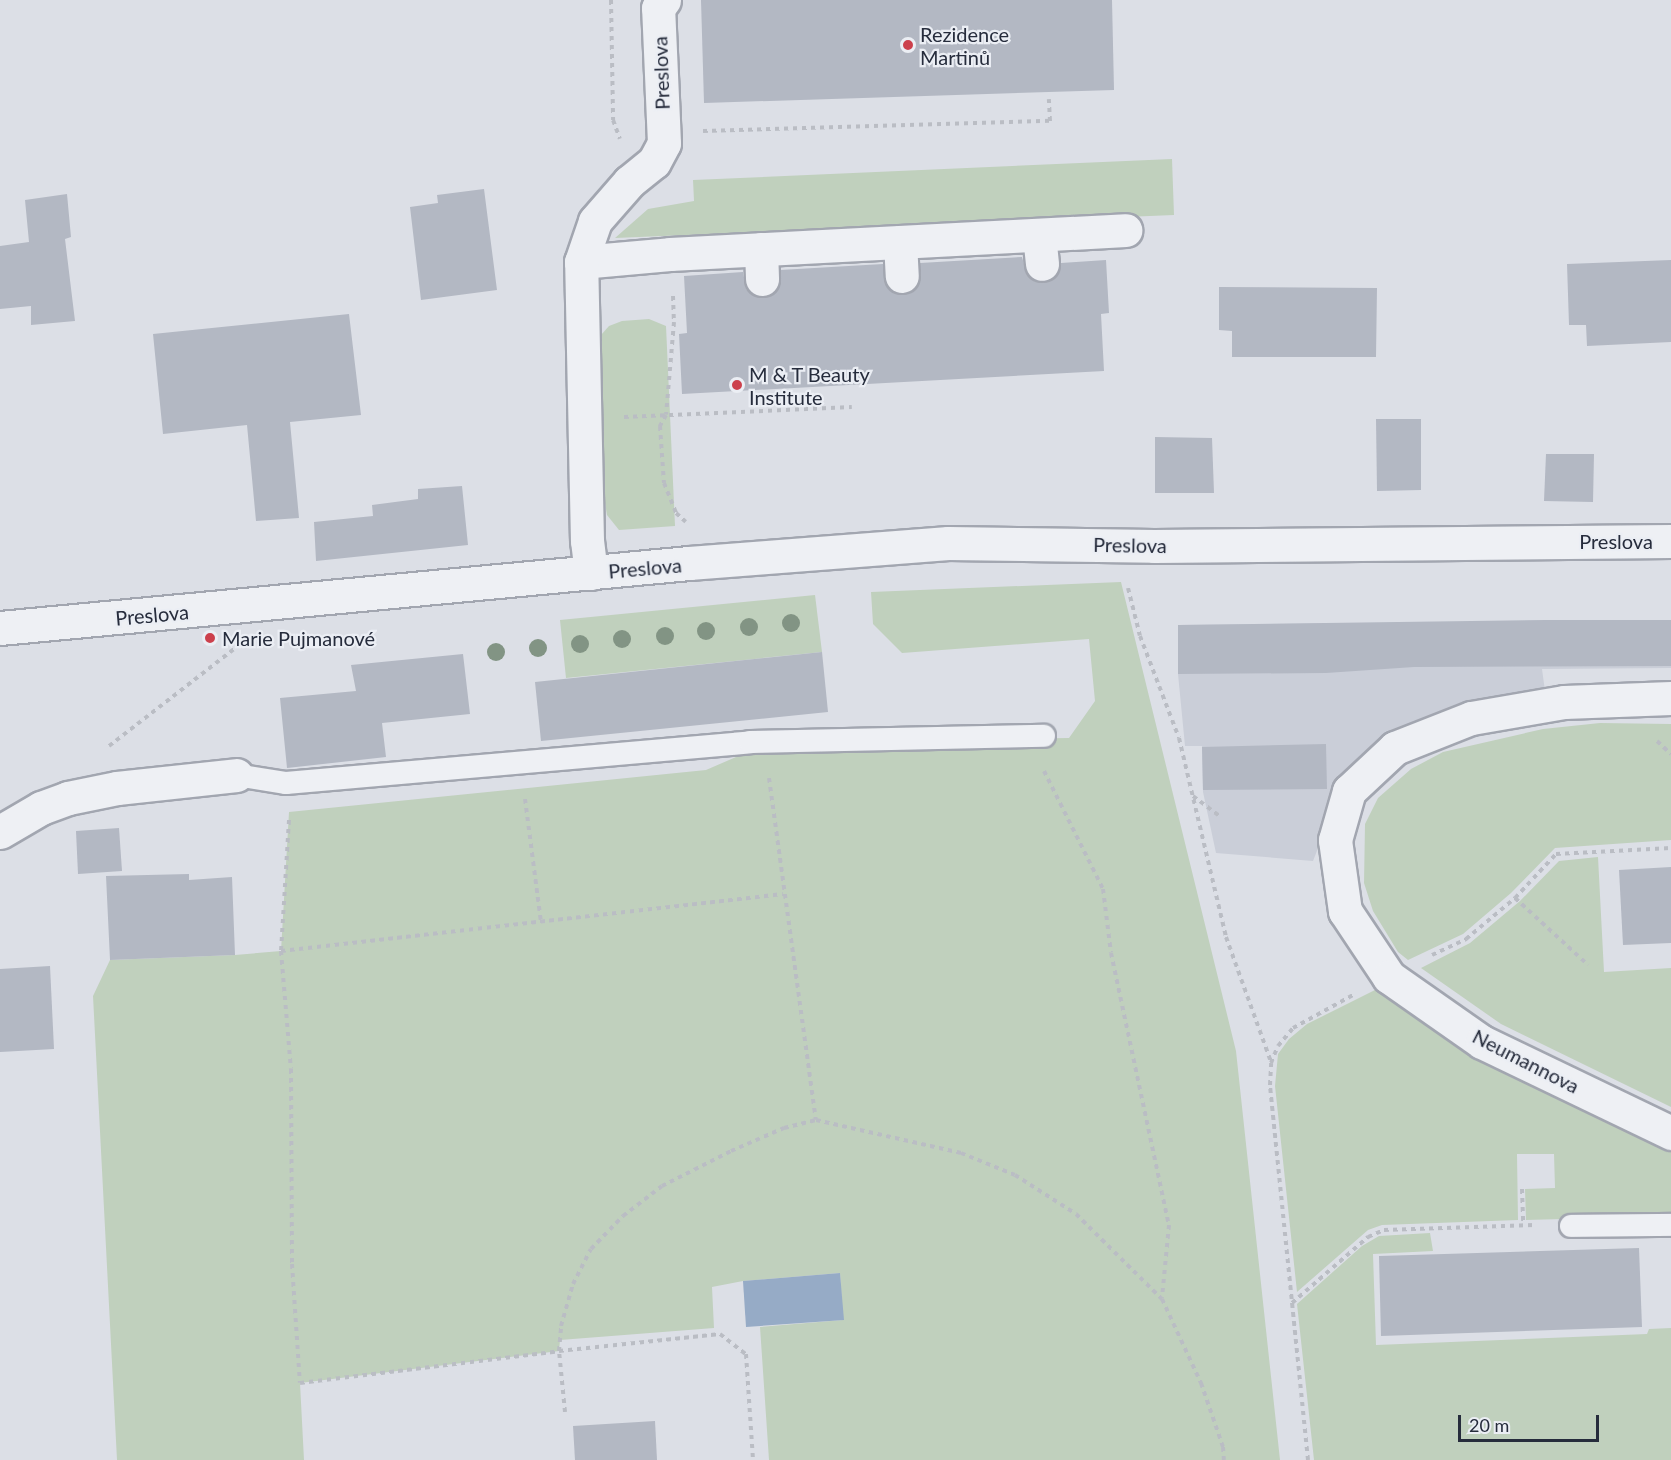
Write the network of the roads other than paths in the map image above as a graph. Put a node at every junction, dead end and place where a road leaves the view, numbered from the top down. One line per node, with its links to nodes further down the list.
1 (664, 0): 4 (street, Preslova)
2 (1125, 230): 3 (street)
3 (900, 242): 4 (street); 5 (street)
4 (581, 262): 7 (street, Preslova)
5 (903, 276)
6 (1671, 541): 7 (street, Preslova)
7 (591, 573): 8 (street, Preslova)
8 (0, 628)
9 (1671, 698): 13 (street, Neumannova)
10 (1044, 736): 11 (lane)
11 (236, 775): 12 (street)
12 (0, 832)
13 (1671, 1133)
14 (1671, 1225): 15 (lane)
15 (1571, 1226)

